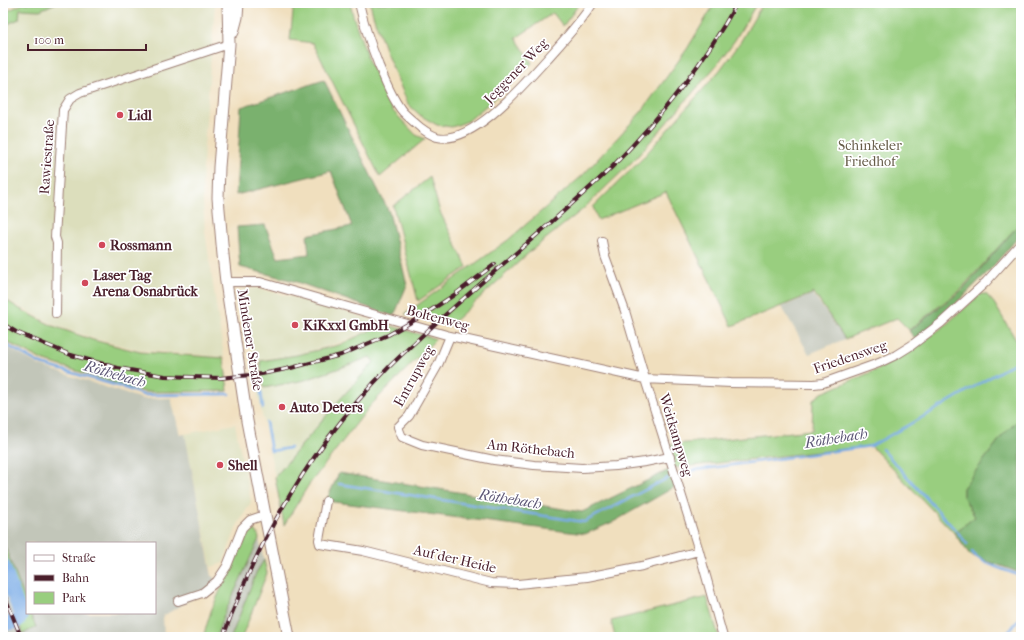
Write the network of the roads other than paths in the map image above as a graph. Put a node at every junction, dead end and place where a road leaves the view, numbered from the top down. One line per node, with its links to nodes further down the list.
1 (228, 3): 5 (main road, Mindener Straße)
2 (238, 3): 5 (main road, Mindener Straße)
3 (359, 3): 4 (street, Jeggener Weg)
4 (593, 3)
5 (229, 44): 8 (main road, Mindener Straße); 9 (street, Rawiestraße)
6 (602, 241): 11 (street, Weitkampweg)
7 (1021, 243): 11 (street, Friedensweg)
8 (226, 282): 10 (street, Boltenweg); 15 (main road, Mindener Straße)
9 (56, 314)
10 (450, 336): 11 (street, Boltenweg); 12 (street, Entrupweg)
11 (645, 378): 13 (street, Weitkampweg)
12 (398, 427): 13 (street, Am Röthebach)
13 (670, 456): 16 (street, Weitkampweg)
14 (326, 501): 16 (street, Auf der Heide)
15 (264, 515): 17 (street); 18 (main road, Mindener Straße)
16 (699, 551): 19 (street, Weitkampweg)
17 (178, 601)
18 (289, 637)
19 (723, 637)

